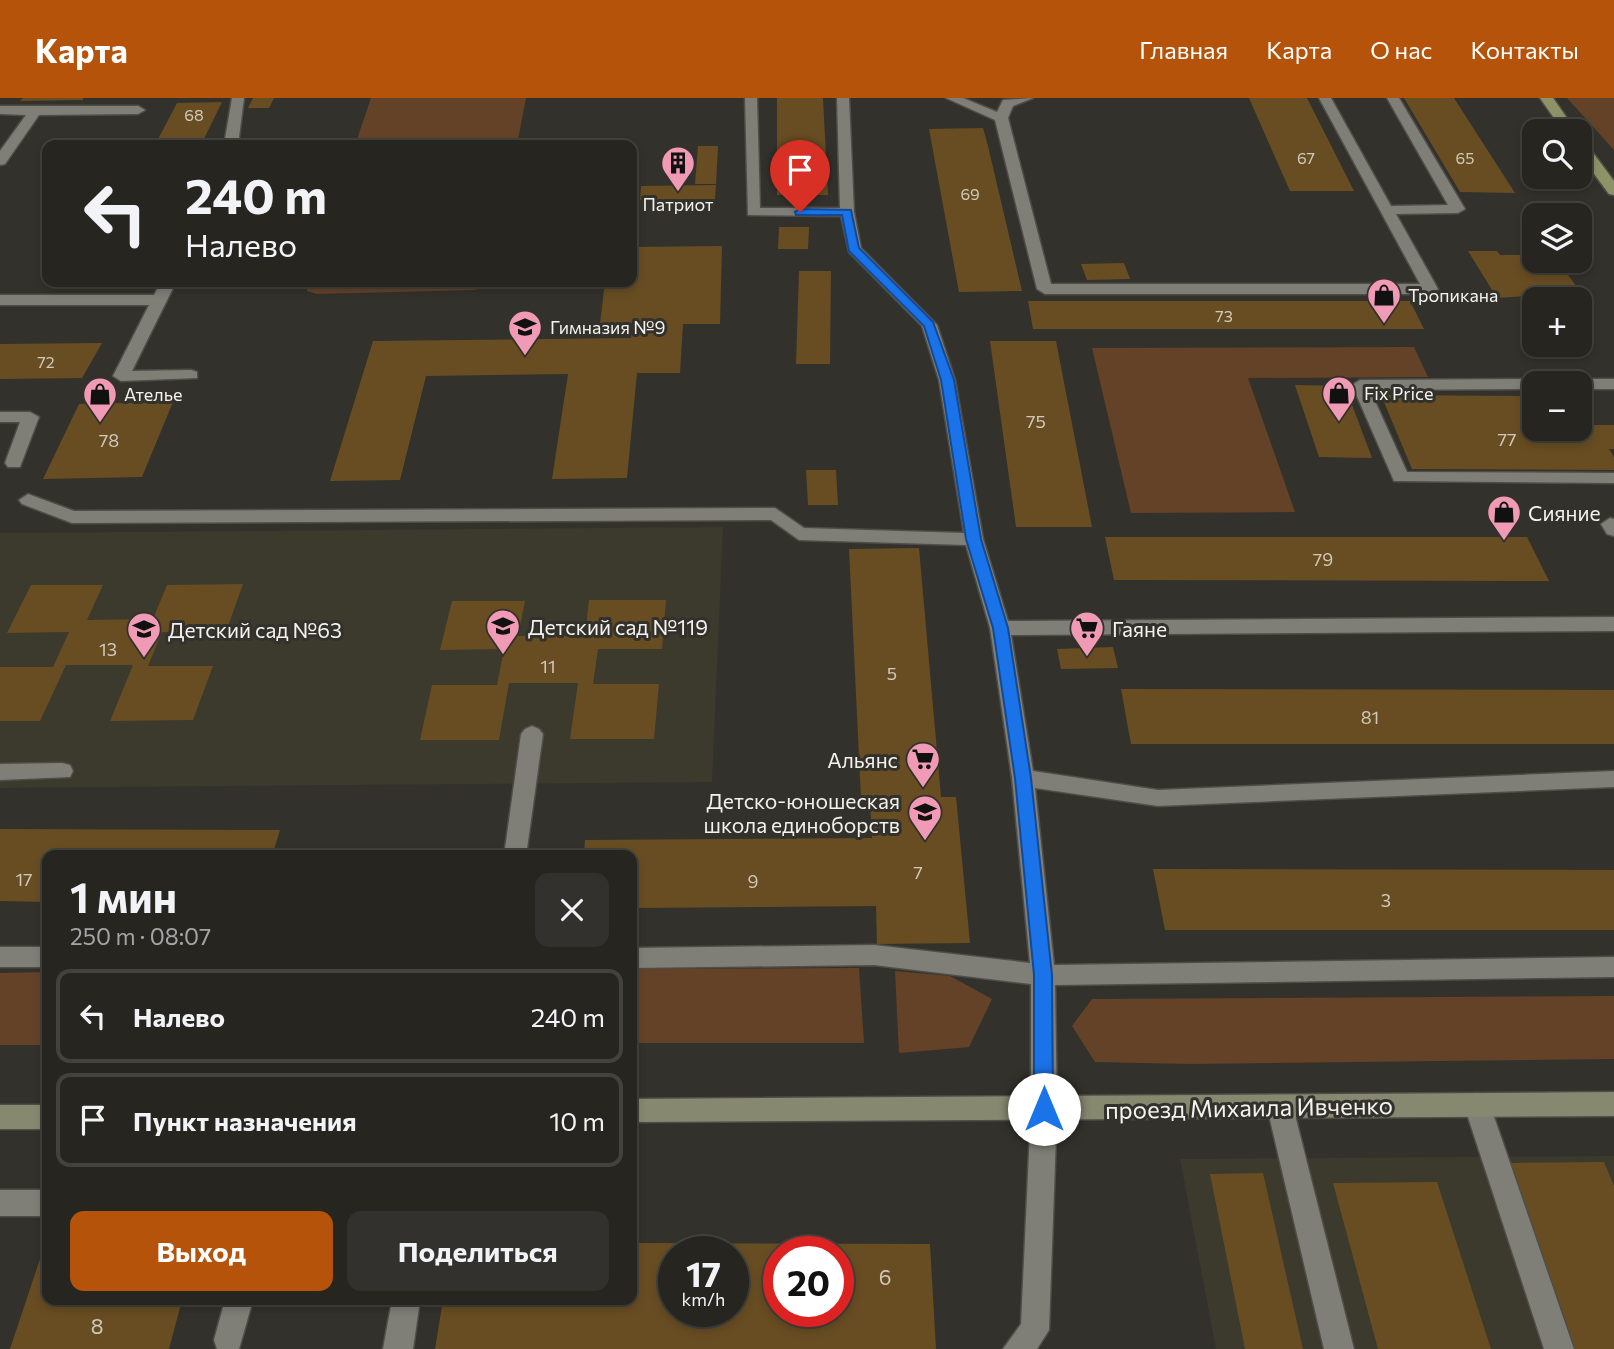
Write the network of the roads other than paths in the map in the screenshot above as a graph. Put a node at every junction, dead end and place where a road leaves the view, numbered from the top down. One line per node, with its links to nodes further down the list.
1 (238, 98): 14 (lane)
2 (751, 98): 19 (lane)
3 (843, 98): 19 (lane)
4 (952, 98): 12 (lane)
5 (1027, 98): 12 (lane)
6 (1325, 98): 18 (lane)
7 (1393, 98): 18 (lane)
8 (1546, 98): 13 (main road)
9 (0, 110): 11 (lane)
10 (138, 110): 11 (lane)
11 (35, 111): 15 (lane)
12 (1000, 118): 18 (lane)
13 (1561, 119)
14 (232, 140)
15 (0, 161)
16 (1592, 161): 17 (main road)
17 (1614, 191)
18 (1386, 210)
19 (847, 212): 31 (lane)
20 (166, 287): 22 (lane)
21 (0, 300): 22 (lane)
22 (160, 300): 23 (lane)
23 (191, 375)
24 (1522, 384): 29 (lane)
25 (1592, 384): 26 (lane)
26 (1614, 384)
27 (0, 417): 28 (lane)
28 (14, 463)
29 (1614, 478)
30 (28, 500): 31 (lane)
31 (974, 539): 33 (lane)
32 (1614, 624): 33 (lane)
33 (1000, 628): 37 (lane)
34 (532, 734): 39 (lane)
35 (62, 771): 36 (lane)
36 (0, 772)
37 (1023, 778): 38 (lane); 44 (lane)
38 (1614, 779)
39 (516, 850)
40 (0, 957): 41 (lane)
41 (42, 957)
42 (637, 958): 44 (lane)
43 (1614, 967): 44 (lane)
44 (1043, 975): 48 (lane)
45 (1614, 1104): 46 (street, проезд Михаила Ивченко)
46 (1477, 1105): 47 (street, проезд Михаила Ивченко); 60 (lane)
47 (1280, 1107): 48 (street, проезд Михаила Ивченко); 59 (lane)
48 (1044, 1109): 49 (street, проезд Михаила Ивченко); 57 (lane)
49 (637, 1111)
50 (0, 1117): 51 (street)
51 (42, 1117)
52 (0, 1203): 53 (lane)
53 (42, 1203)
54 (238, 1305): 56 (lane)
55 (405, 1305): 58 (lane)
56 (229, 1340)
57 (1032, 1343)
58 (398, 1349)
59 (1339, 1349)
60 (1559, 1349)

